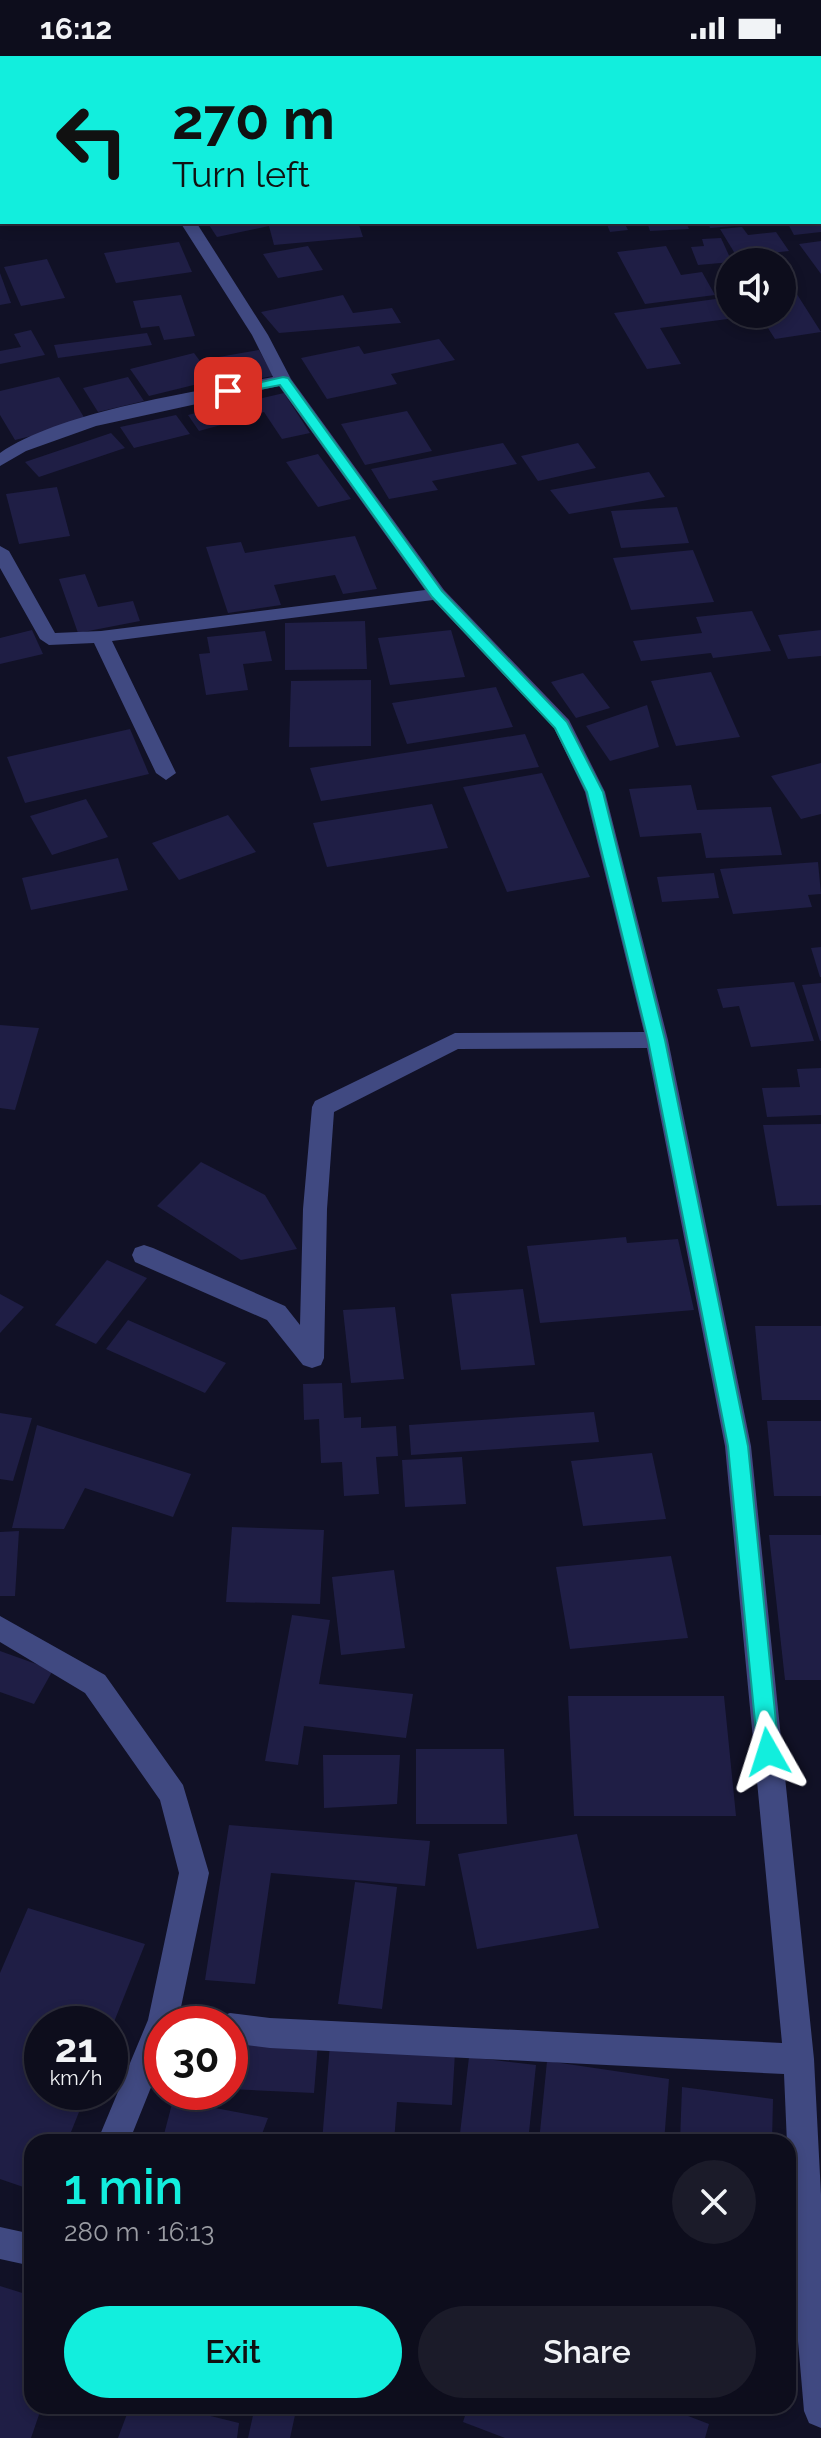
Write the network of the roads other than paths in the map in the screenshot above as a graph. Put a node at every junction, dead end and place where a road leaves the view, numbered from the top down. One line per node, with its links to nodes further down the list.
1 (189, 224): 2 (street)
2 (283, 380): 3 (street); 5 (street)
3 (0, 461)
4 (0, 551): 6 (street)
5 (437, 594): 6 (street); 8 (street)
6 (101, 637): 7 (street)
7 (166, 773)
8 (657, 1040): 9 (street); 13 (street)
9 (144, 1255)
10 (0, 1628): 11 (street)
11 (166, 2006)
12 (248, 2030): 13 (street)
13 (799, 2059): 18 (street)
14 (144, 2066): 15 (street)
15 (116, 2134)
16 (0, 2243): 17 (street)
17 (24, 2248)
18 (821, 2411)

